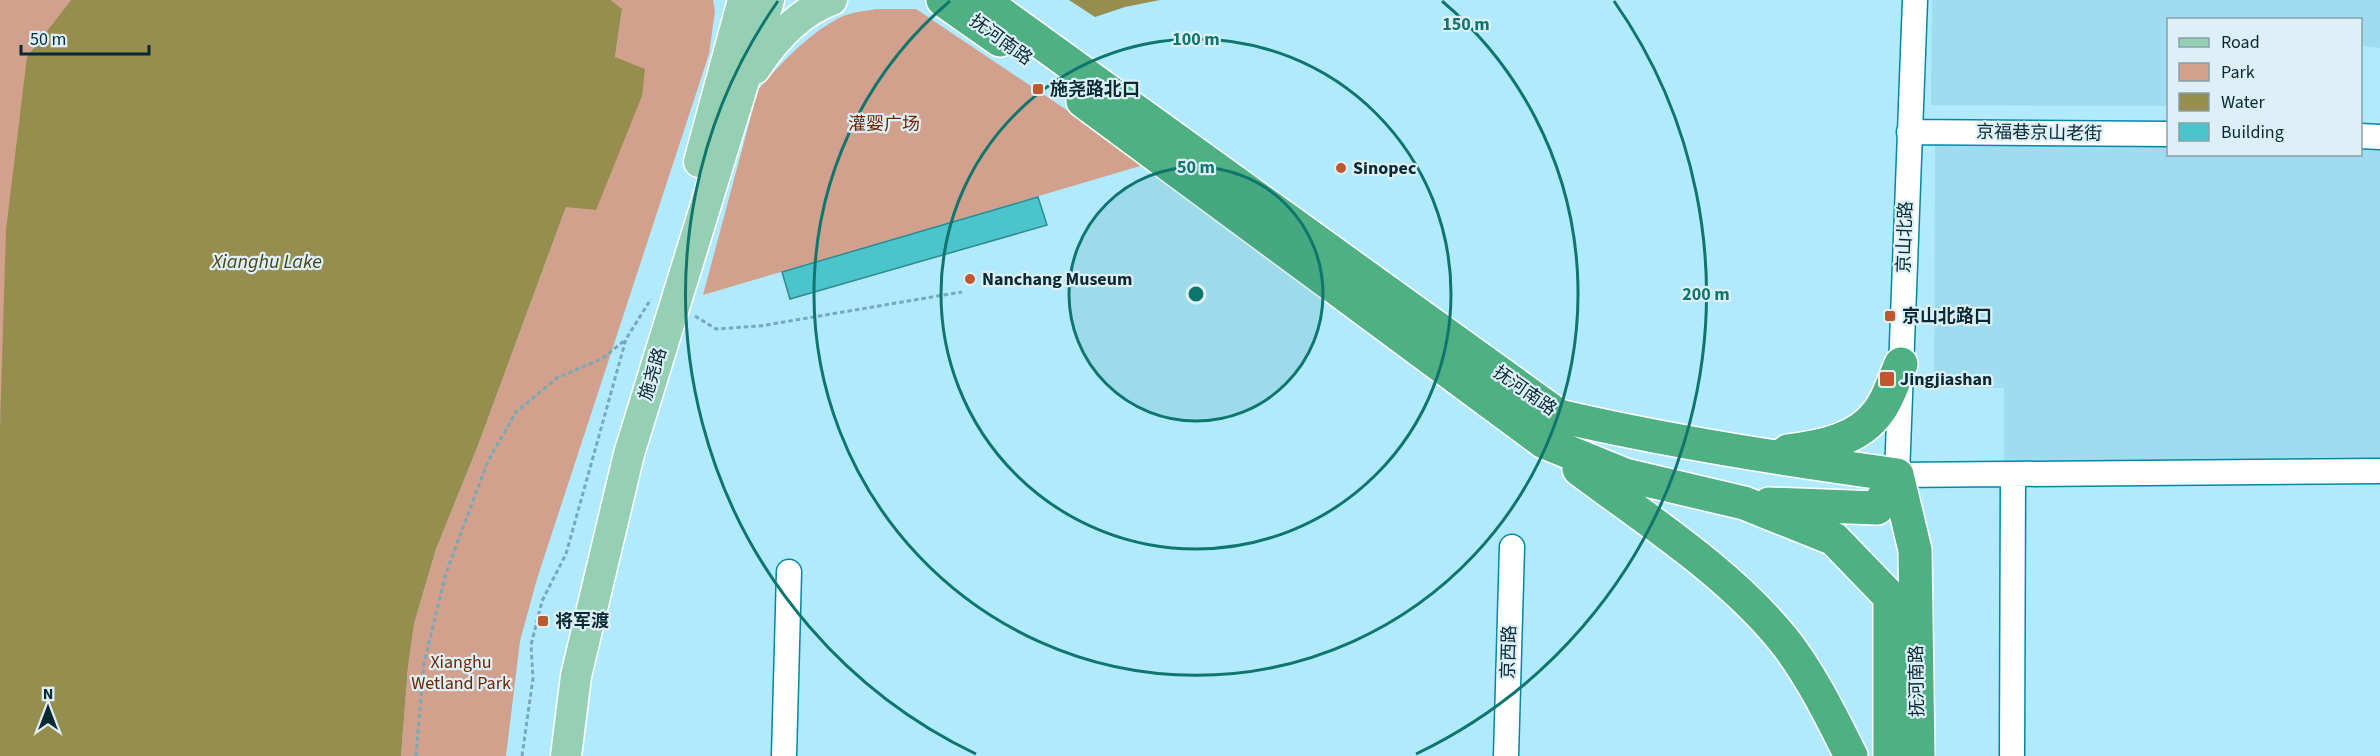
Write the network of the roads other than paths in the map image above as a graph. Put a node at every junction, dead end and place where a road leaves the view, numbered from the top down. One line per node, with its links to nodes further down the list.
1 (728, 0): 7 (main road)
2 (743, 0): 7 (main road, 施尧路)
3 (769, 0): 7 (main road, 施尧路)
4 (832, 0): 7 (main road)
5 (1916, 0): 8 (street, 京山北路)
6 (953, 2): 13 (highway, 抚河南路); 14 (highway, 抚河南路)
7 (732, 84): 22 (main road, 施尧路); 23 (main road, 施尧路)
8 (1909, 132): 9 (street, 京福巷京山老街); 12 (street, 京山北路)
9 (2167, 134)
10 (2362, 136): 11 (street)
11 (2380, 137)
12 (1901, 364): 14 (highway); 17 (street, 京山北路)
13 (1544, 442): 18 (highway, 抚河南路); 26 (highway)
14 (1749, 455): 17 (highway, 抚河南路)
15 (2380, 471): 16 (street)
16 (2013, 474): 17 (street); 29 (street)
17 (1897, 475): 18 (highway); 21 (highway); 28 (highway, 抚河南路)
18 (1744, 503): 21 (highway, 抚河南路)
19 (1512, 547): 25 (street, 京西路)
20 (789, 572): 24 (street)
21 (1890, 597): 27 (highway, 抚河南路)
22 (549, 756)
23 (566, 756)
24 (784, 756)
25 (1506, 756)
26 (1851, 756)
27 (1890, 756)
28 (1918, 756)
29 (2012, 756)

